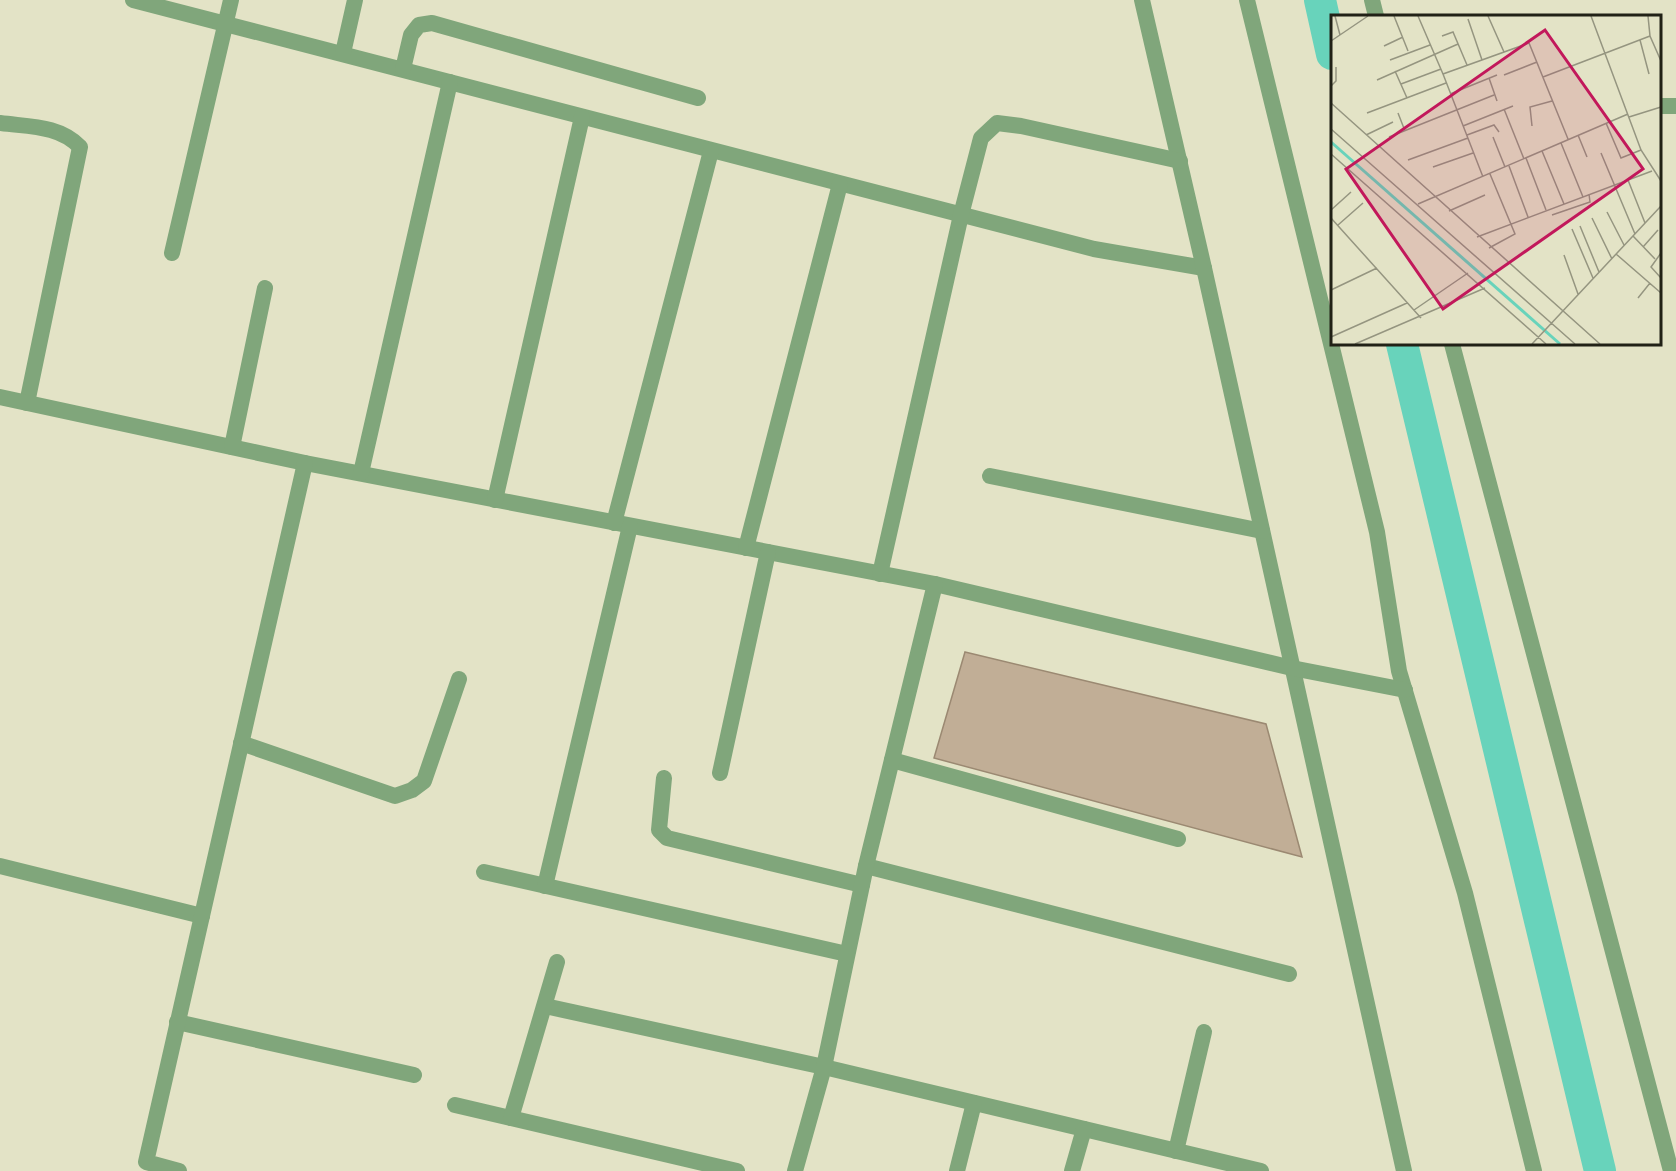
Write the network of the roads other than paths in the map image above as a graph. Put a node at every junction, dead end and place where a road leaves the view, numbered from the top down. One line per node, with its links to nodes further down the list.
1 (133, 0): 8 (street)
2 (231, 0): 8 (street)
3 (355, 0): 9 (street)
4 (1142, 0): 16 (street)
5 (1247, 0): 22 (street)
6 (1372, 0): 7 (street)
7 (1376, 15)
8 (226, 23): 9 (street); 19 (street)
9 (343, 53): 10 (street)
10 (403, 69): 11 (street); 12 (street)
11 (450, 82): 13 (street); 29 (street)
12 (698, 98)
13 (582, 117): 15 (street); 31 (street)
14 (0, 123): 26 (street)
15 (711, 152): 17 (street); 32 (street)
16 (1180, 161): 18 (street); 20 (street)
17 (840, 184): 18 (street); 34 (street)
18 (961, 215): 20 (street); 36 (street)
19 (172, 253)
20 (1204, 268): 33 (street)
21 (265, 288): 27 (street)
22 (1331, 344)
23 (1331, 345): 40 (street)
24 (1452, 345): 74 (street)
25 (0, 397): 26 (street)
26 (27, 403): 27 (street)
27 (232, 447): 28 (street)
28 (305, 463): 29 (street); 41 (street)
29 (361, 473): 31 (street)
30 (990, 476): 33 (street)
31 (495, 500): 32 (street)
32 (622, 524): 34 (street); 50 (street)
33 (1262, 531): 38 (street)
34 (746, 548): 35 (street)
35 (768, 552): 36 (street); 43 (street)
36 (880, 574): 37 (street)
37 (935, 585): 38 (street); 42 (street)
38 (1292, 668): 40 (street); 72 (street)
39 (459, 679): 41 (street)
40 (1405, 690): 73 (street)
41 (241, 743): 51 (street)
42 (892, 760): 45 (street); 47 (street)
43 (720, 773)
44 (664, 778): 49 (street)
45 (1178, 839)
46 (0, 866): 51 (street)
47 (866, 866): 49 (street); 54 (street)
48 (484, 872): 50 (street)
49 (862, 885): 52 (street)
50 (545, 886): 52 (street)
51 (202, 916): 56 (street)
52 (847, 954): 58 (street)
53 (557, 962): 55 (street)
54 (1289, 974)
55 (545, 1006): 58 (street); 62 (street)
56 (177, 1022): 59 (street); 65 (street)
57 (1204, 1032): 64 (street)
58 (824, 1068): 60 (street); 67 (street)
59 (414, 1075)
60 (974, 1103): 63 (street); 68 (street)
61 (454, 1105): 62 (street)
62 (511, 1118): 66 (street)
63 (1084, 1129): 64 (street); 69 (street)
64 (1183, 1153): 70 (street); 71 (street)
65 (179, 1171)
66 (737, 1171)
67 (795, 1171)
68 (957, 1171)
69 (1072, 1171)
70 (1185, 1171)
71 (1261, 1171)
72 (1404, 1171)
73 (1534, 1171)
74 (1671, 1171)

